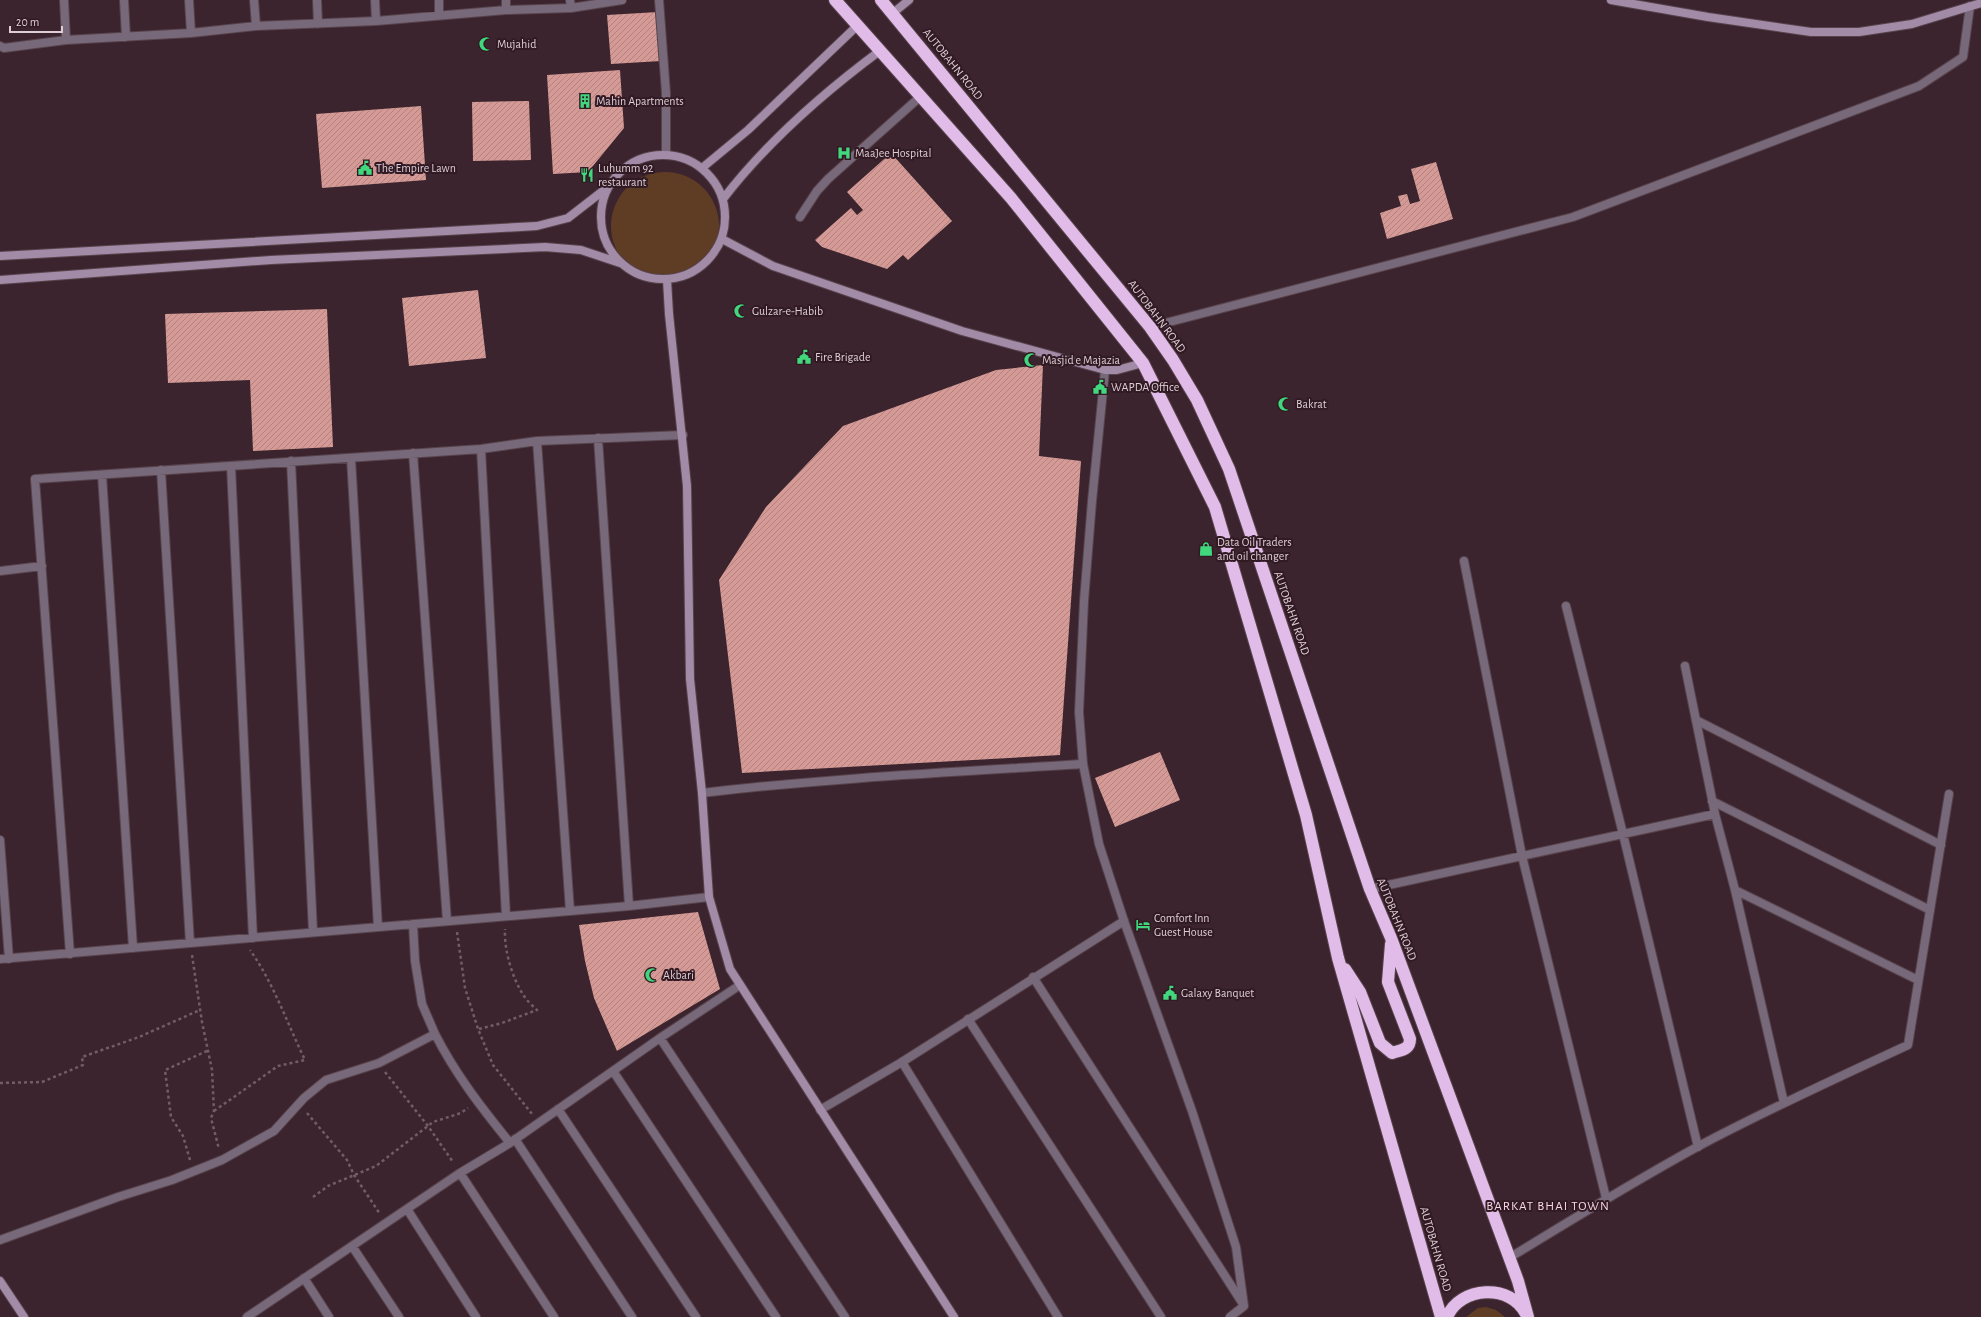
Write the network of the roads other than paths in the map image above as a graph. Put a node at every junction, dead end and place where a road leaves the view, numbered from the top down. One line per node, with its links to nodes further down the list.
1 (64, 0): 27 (street)
2 (124, 0): 26 (street)
3 (189, 0): 25 (street)
4 (254, 0): 24 (street)
5 (317, 0): 22 (street)
6 (375, 0): 21 (street)
7 (439, 0): 20 (street)
8 (506, 0): 18 (street)
9 (622, 0): 16 (street)
10 (659, 0): 31 (street)
11 (835, 0): 23 (highway, AUTOBAHN ROAD)
12 (882, 0): 19 (highway, AUTOBAHN ROAD)
13 (909, 0): 19 (main road)
14 (1611, 0): 17 (main road)
15 (1981, 3): 17 (main road)
16 (571, 4): 18 (street)
17 (1970, 6): 41 (street)
18 (506, 10): 20 (street)
19 (893, 13): 41 (highway, AUTOBAHN ROAD)
20 (439, 15): 21 (street)
21 (376, 20): 22 (street)
22 (318, 24): 24 (street)
23 (858, 25): 29 (highway, AUTOBAHN ROAD); 32 (main road)
24 (256, 26): 25 (street)
25 (191, 33): 26 (street)
26 (126, 37): 27 (street)
27 (66, 40): 28 (street)
28 (0, 46)
29 (881, 50): 30 (highway, AUTOBAHN ROAD); 34 (main road)
30 (921, 96): 35 (street); 42 (highway, AUTOBAHN ROAD)
31 (666, 154): 32 (main road); 33 (main road)
32 (702, 168): 34 (main road)
33 (608, 187): 37 (main road); 38 (main road)
34 (723, 199): 36 (main road)
35 (800, 217)
36 (722, 239): 40 (main road); 43 (main road)
37 (0, 256)
38 (620, 263): 39 (main road); 40 (main road)
39 (0, 280)
40 (667, 280): 44 (main road)
41 (1150, 327): 69 (highway, AUTOBAHN ROAD)
42 (1142, 363): 43 (main road); 86 (highway, AUTOBAHN ROAD)
43 (1105, 370): 60 (street)
44 (683, 435): 45 (street); 61 (main road)
45 (598, 438): 46 (street); 72 (street)
46 (537, 441): 47 (street); 74 (street)
47 (481, 449): 48 (street); 75 (street)
48 (413, 453): 49 (street); 76 (street)
49 (351, 458): 50 (street); 79 (street)
50 (291, 460): 51 (street); 80 (street)
51 (231, 466): 52 (street); 81 (street)
52 (162, 470): 53 (street); 83 (street)
53 (102, 475): 55 (street); 84 (street)
54 (1464, 562): 68 (street)
55 (42, 566): 56 (street); 85 (street)
56 (0, 571)
57 (1566, 606): 65 (street)
58 (1685, 666): 59 (street)
59 (1696, 720): 63 (street); 67 (street)
60 (1083, 764): 61 (street); 77 (street)
61 (702, 793): 71 (main road)
62 (1949, 794): 67 (street)
63 (1712, 801): 64 (street); 73 (street)
64 (1715, 814): 65 (street); 70 (street)
65 (1623, 834): 68 (street); 101 (street)
66 (0, 840): 88 (street)
67 (1941, 845): 73 (street)
68 (1522, 856): 69 (street); 103 (street)
69 (1370, 889): 82 (highway, AUTOBAHN ROAD)
70 (1735, 890): 90 (street); 97 (street)
71 (709, 897): 72 (street); 91 (main road)
72 (629, 906): 74 (street)
73 (1930, 910): 90 (street)
74 (570, 911): 75 (street)
75 (506, 916): 76 (street)
76 (451, 921): 78 (street)
77 (1124, 921): 89 (street); 110 (street)
78 (414, 924): 79 (street); 93 (street)
79 (378, 927): 80 (street)
80 (313, 932): 81 (street)
81 (253, 938): 83 (street)
82 (1391, 938): 86 (highway); 107 (highway, AUTOBAHN ROAD)
83 (190, 943): 84 (street)
84 (133, 948): 85 (street)
85 (70, 954): 88 (street)
86 (1338, 958): 125 (highway, AUTOBAHN ROAD)
87 (0, 959): 88 (street)
88 (9, 959)
89 (1033, 978): 92 (street); 110 (street)
90 (1918, 980): 97 (street)
91 (740, 985): 94 (street); 99 (main road)
92 (968, 1019): 95 (street); 123 (street)
93 (435, 1034): 100 (street); 105 (street)
94 (660, 1038): 96 (street); 120 (street)
95 (902, 1062): 99 (street); 122 (street)
96 (613, 1071): 98 (street); 119 (street)
97 (1784, 1103): 101 (street)
98 (558, 1110): 100 (street); 118 (street)
99 (820, 1110): 121 (main road)
100 (512, 1141): 102 (street); 117 (street)
101 (1698, 1147): 103 (street)
102 (460, 1173): 104 (street); 116 (street)
103 (1606, 1198): 107 (street)
104 (407, 1209): 106 (street); 115 (street)
105 (0, 1240)
106 (352, 1246): 108 (street); 114 (street)
107 (1509, 1258): 127 (highway, AUTOBAHN ROAD)
108 (304, 1278): 111 (street); 113 (street)
109 (0, 1281): 112 (main road)
110 (1244, 1306): 124 (street)
111 (251, 1316)
112 (24, 1317)
113 (329, 1317)
114 (400, 1317)
115 (476, 1317)
116 (554, 1317)
117 (632, 1317)
118 (696, 1317)
119 (776, 1317)
120 (845, 1317)
121 (954, 1317)
122 (1058, 1317)
123 (1161, 1317)
124 (1230, 1317)
125 (1441, 1317)
126 (1447, 1317): 127 (highway)
127 (1528, 1317)

